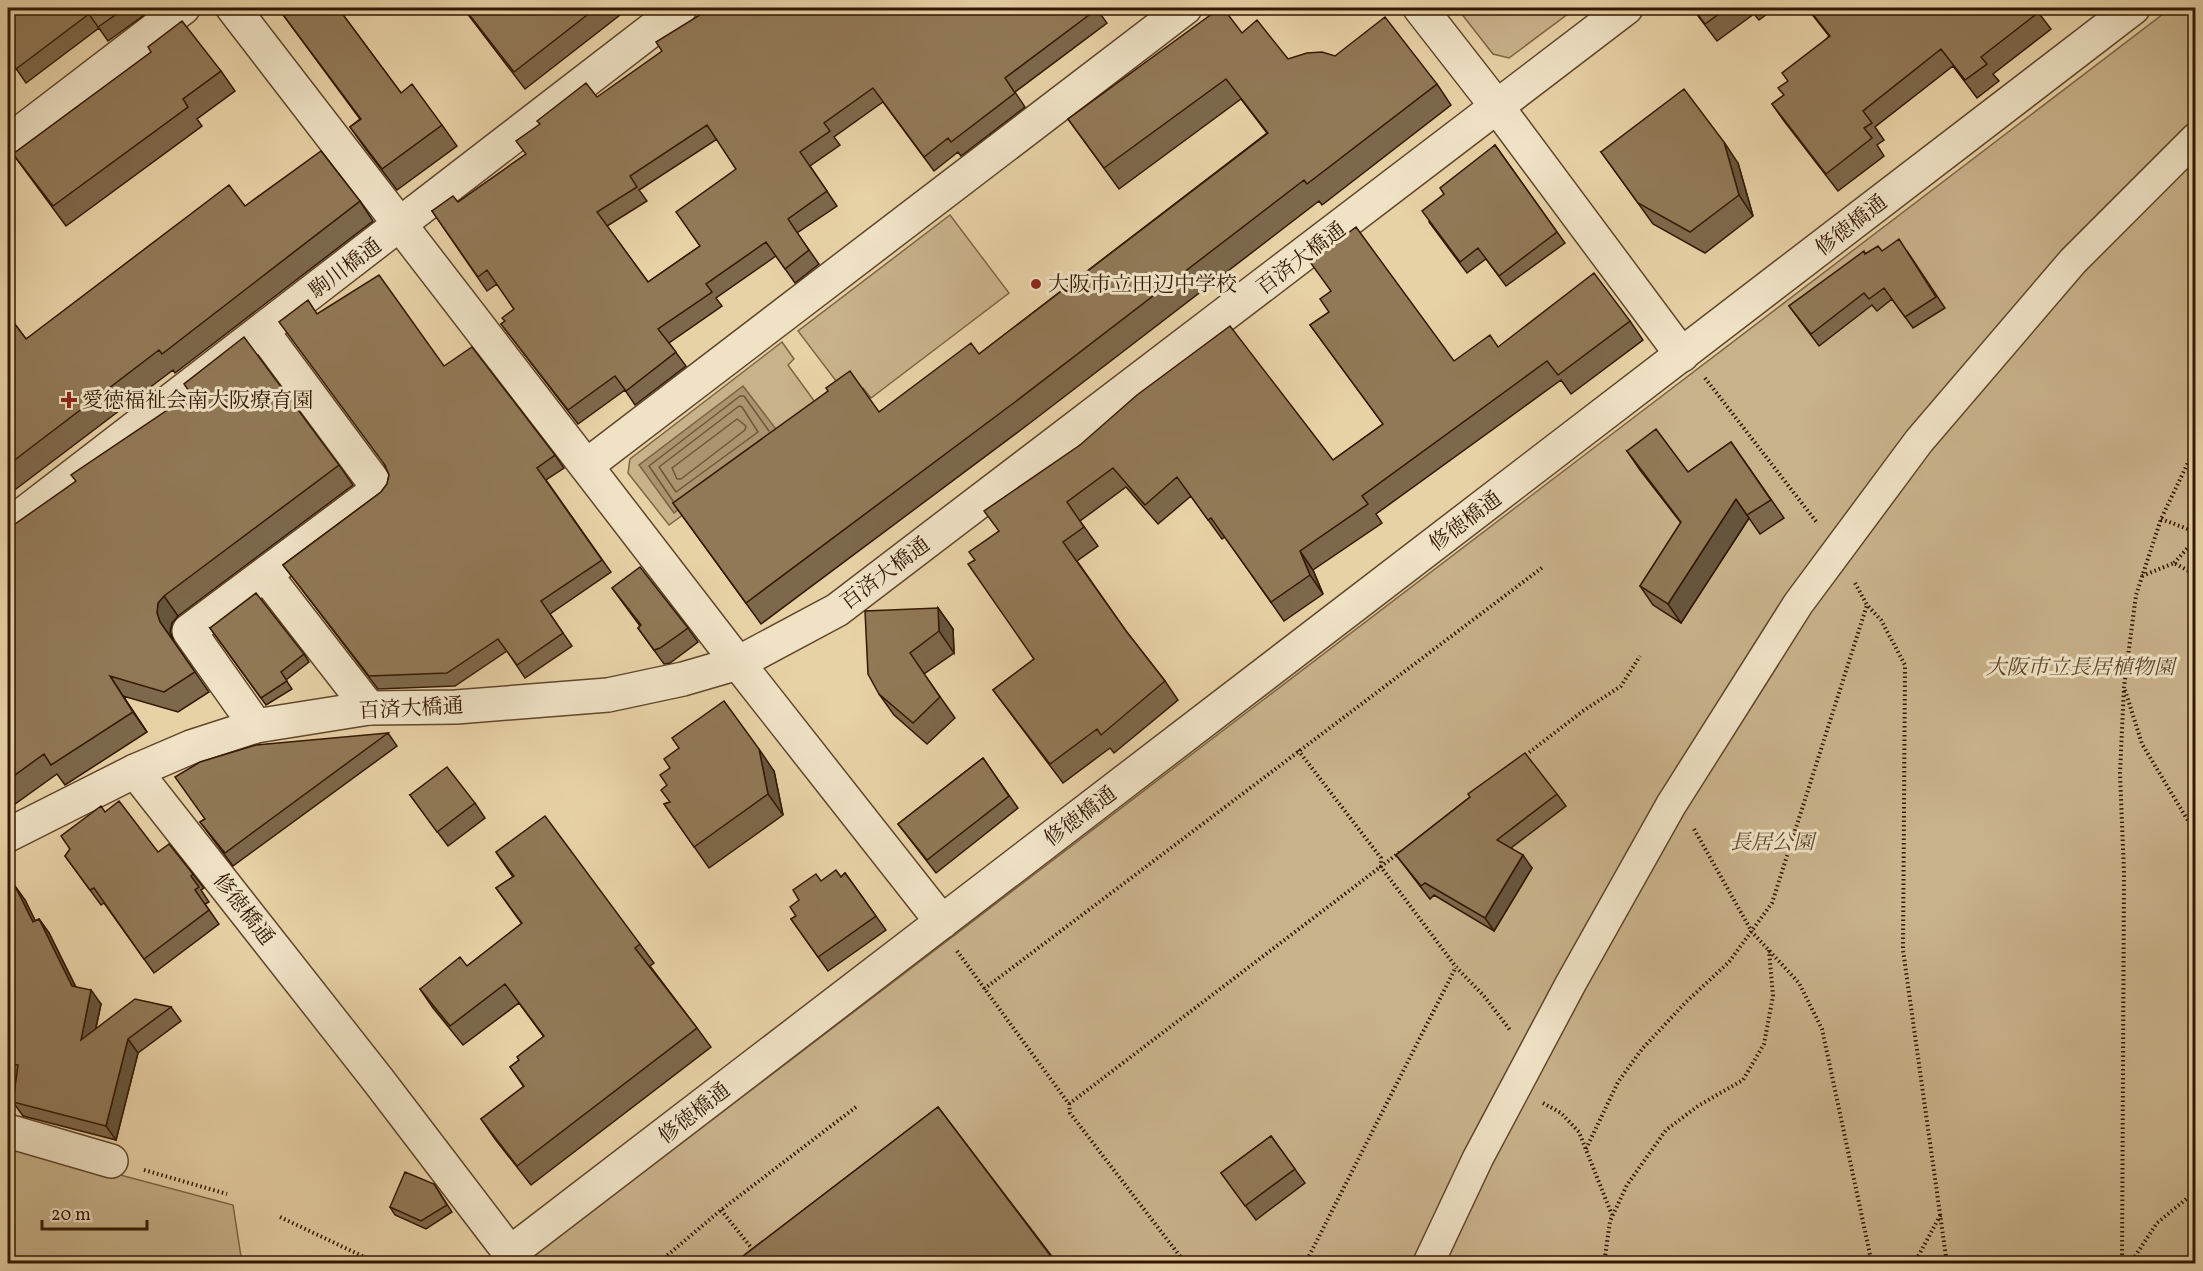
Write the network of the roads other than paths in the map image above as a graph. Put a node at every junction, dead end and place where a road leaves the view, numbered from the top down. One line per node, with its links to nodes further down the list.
1 (183, 8): 10 (street)
2 (233, 8): 11 (street)
3 (1185, 8): 14 (street)
4 (1420, 8): 8 (street)
5 (1626, 8): 8 (street, 百済大橋通)
6 (2133, 8): 13 (street, 修徳橋通)
7 (676, 9): 11 (street, 駒川橋通)
8 (1498, 108): 13 (street); 17 (street, 百済大橋通)
9 (2196, 138): 25 (street)
10 (8, 142)
11 (401, 225): 12 (street, 駒川橋通); 14 (street)
12 (261, 331): 15 (street, 駒川橋通); 16 (street)
13 (1692, 365): 22 (street, 修徳橋通)
14 (586, 466): 17 (street)
15 (8, 526)
16 (265, 574): 18 (street); 19 (street)
17 (738, 663): 18 (street, 百済大橋通); 22 (street)
18 (369, 708): 19 (street, 百済大橋通)
19 (256, 726): 20 (street, 百済大橋通)
20 (135, 771): 21 (street, 百済大橋通); 22 (street, 修徳橋通)
21 (8, 835)
22 (947, 934)
23 (8, 1131): 24 (street)
24 (111, 1161)
25 (1428, 1263)

